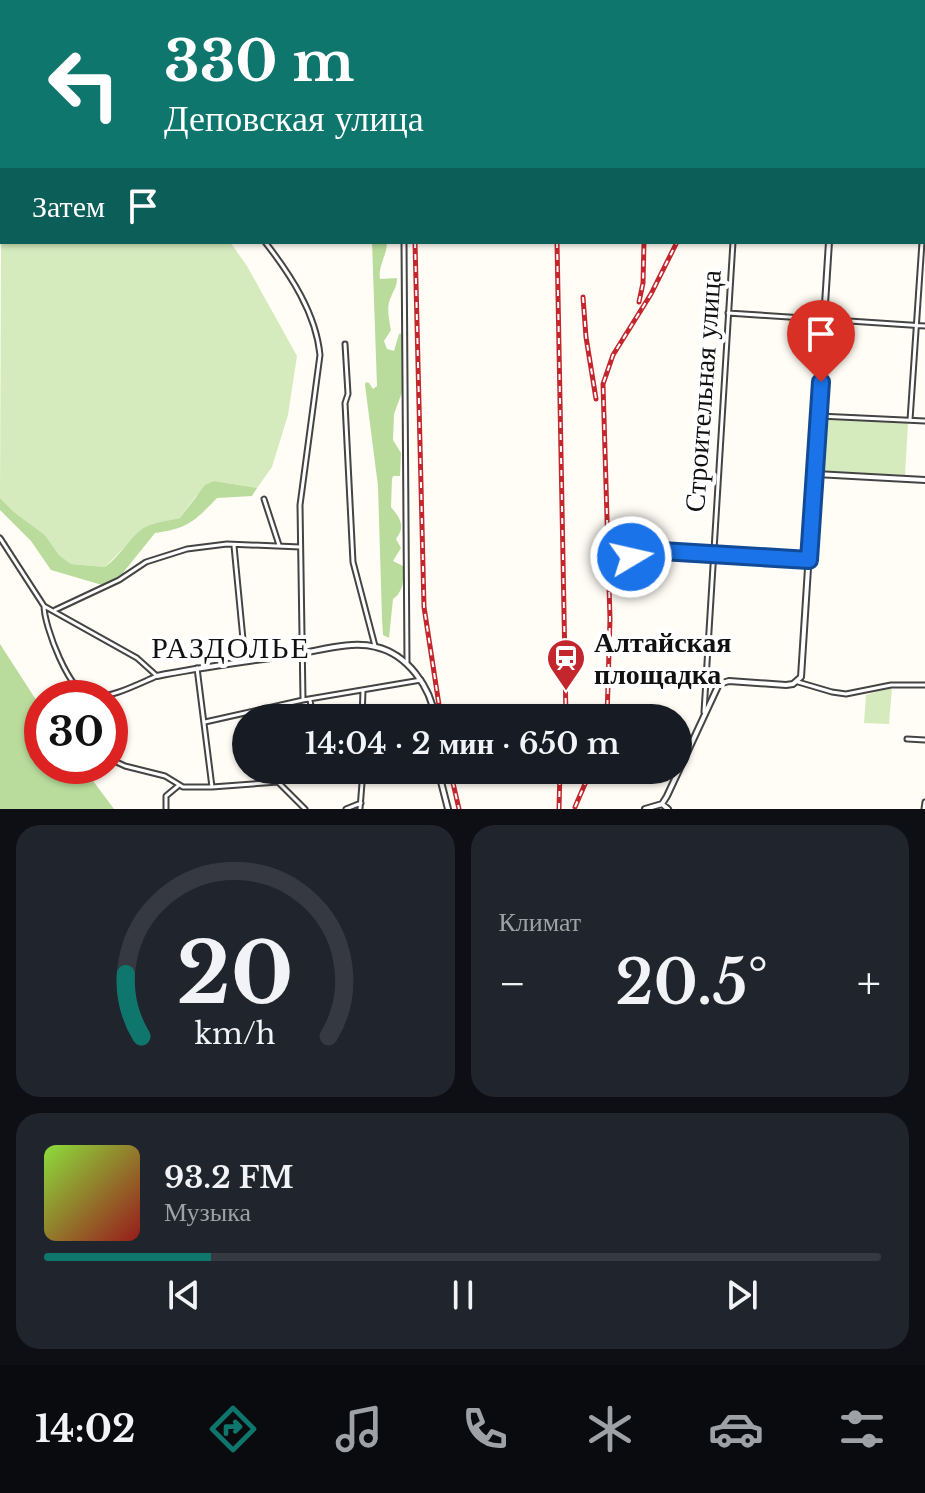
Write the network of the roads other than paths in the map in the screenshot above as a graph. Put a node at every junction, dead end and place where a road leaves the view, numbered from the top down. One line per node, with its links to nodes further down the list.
1 (267, 244): 20 (street)
2 (404, 244): 29 (street)
3 (733, 244): 6 (street, Строительная улица)
4 (829, 244): 7 (street)
5 (922, 244): 8 (street)
6 (728, 313): 7 (street); 21 (street, Строительная улица)
7 (825, 319): 8 (street); 11 (street)
8 (917, 325): 9 (street); 12 (street)
9 (925, 326)
10 (345, 344): 26 (street)
11 (819, 416): 12 (street); 14 (street)
12 (910, 420): 13 (street)
13 (925, 421)
14 (815, 474): 15 (street); 23 (street)
15 (925, 480)
16 (264, 499): 18 (street)
17 (0, 538): 24 (street)
18 (279, 545): 19 (street); 20 (street)
19 (234, 546): 25 (street); 28 (street)
20 (300, 547): 27 (street)
21 (712, 553): 22 (street); 23 (street); 32 (street, Строительная улица)
22 (631, 557)
23 (809, 560): 34 (street)
24 (44, 606): 25 (street); 31 (street)
25 (55, 610): 31 (street)
26 (375, 646): 27 (street); 29 (street)
27 (301, 653): 28 (street); 38 (street)
28 (245, 660): 30 (street)
29 (407, 664): 33 (street)
30 (197, 668): 31 (street); 44 (street)
31 (157, 676)
32 (705, 676): 35 (street); 43 (street, Строительная улица)
33 (421, 680): 37 (street); 42 (street)
34 (800, 680): 35 (street); 36 (street)
35 (722, 682): 43 (street)
36 (925, 685)
37 (363, 691): 39 (street); 41 (street)
38 (303, 700): 39 (street); 44 (street)
39 (310, 700): 40 (street)
40 (311, 704)
41 (363, 704)
42 (431, 704)
43 (704, 712): 56 (street, Строительная улица)
44 (205, 722): 53 (street)
45 (907, 739): 46 (street)
46 (925, 740)
47 (128, 767): 52 (street)
48 (252, 784): 53 (street)
49 (280, 784): 58 (street)
50 (362, 784): 55 (street)
51 (442, 784): 61 (street)
52 (178, 786): 53 (street); 57 (street)
53 (212, 787)
54 (925, 802): 64 (street)
55 (361, 803): 59 (street); 60 (street)
56 (662, 804): 62 (street); 63 (street)
57 (166, 809)
58 (305, 809)
59 (346, 809)
60 (360, 809)
61 (448, 809)
62 (648, 809)
63 (668, 809)
64 (924, 809)

